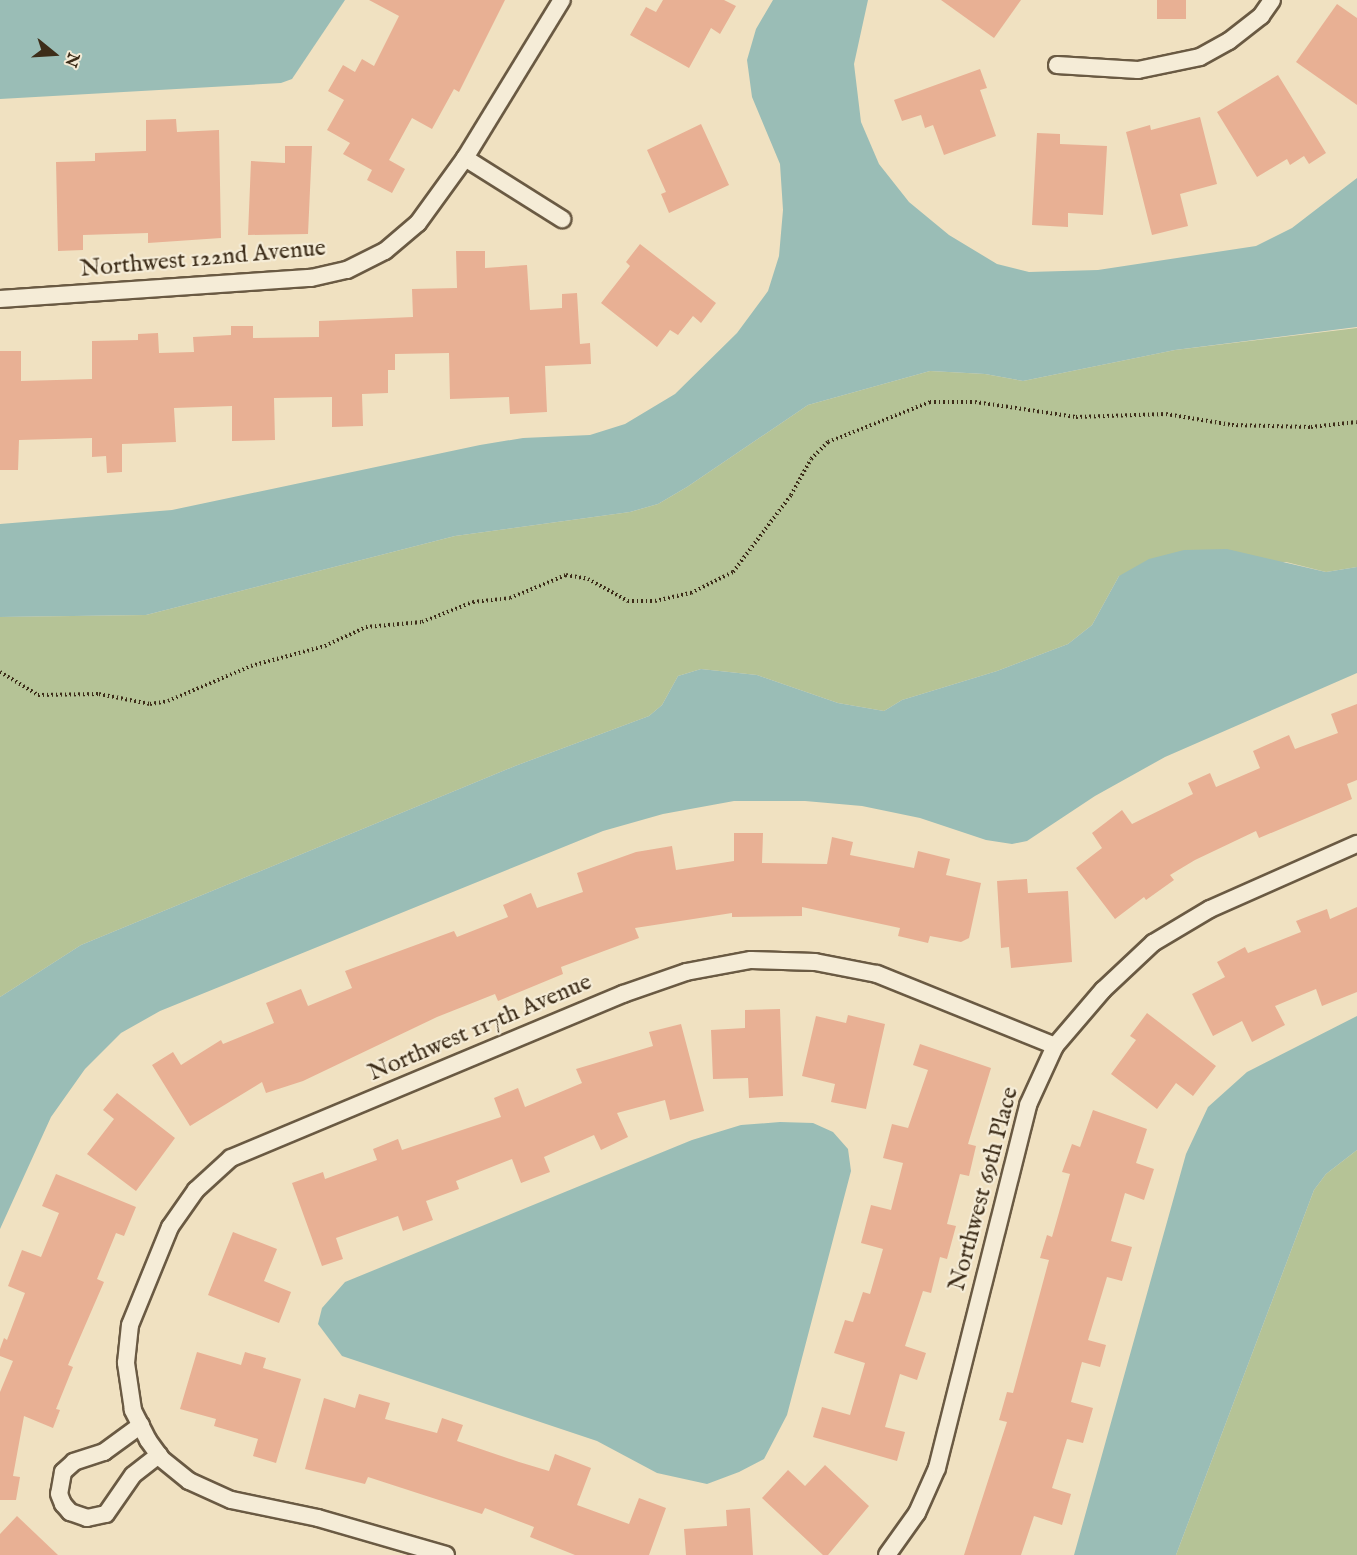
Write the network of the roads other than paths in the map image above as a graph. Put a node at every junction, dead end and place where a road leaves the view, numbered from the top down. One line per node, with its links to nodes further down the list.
1 (562, 0): 4 (street, Northwest 122nd Avenue)
2 (1272, 0): 3 (street)
3 (1057, 65)
4 (465, 158): 5 (street); 6 (street, Northwest 122nd Avenue)
5 (562, 219)
6 (0, 299)
7 (1357, 844): 8 (street, Northwest 69th Place)
8 (1055, 1046): 9 (street, Northwest 117th Avenue); 12 (street, Northwest 69th Place)
9 (141, 1425): 10 (street, Northwest 117th Avenue); 10 (street)
10 (159, 1455): 11 (street, Northwest 117th Avenue)
11 (446, 1555)
12 (887, 1555)

